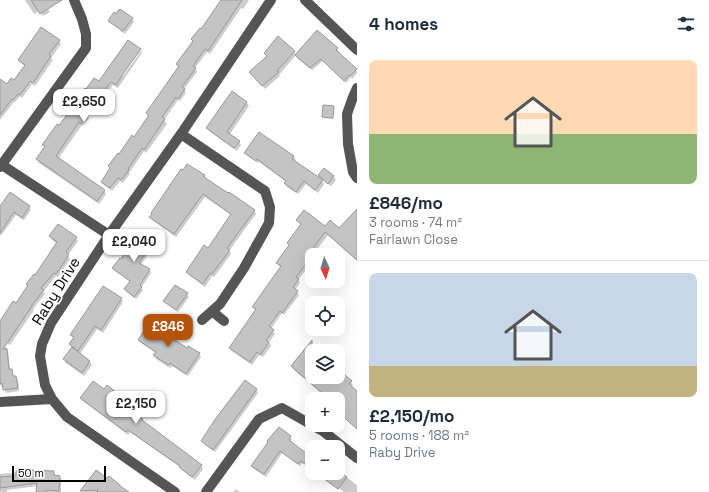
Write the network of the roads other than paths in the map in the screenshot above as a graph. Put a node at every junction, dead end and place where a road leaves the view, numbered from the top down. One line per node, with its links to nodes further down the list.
1 (74, 0): 7 (street)
2 (271, 0): 6 (street, Raby Drive)
3 (305, 0): 4 (street)
4 (357, 50)
5 (357, 88): 8 (street)
6 (181, 134): 9 (street, Raby Drive); 10 (street)
7 (1, 166): 9 (street)
8 (357, 178)
9 (109, 235): 13 (street, Raby Drive)
10 (212, 311): 11 (street); 12 (street)
11 (202, 320)
12 (224, 321)
13 (52, 399): 14 (street); 18 (street, Raby Drive)
14 (0, 402)
15 (305, 421): 19 (street)
16 (324, 432): 17 (street)
17 (357, 458)
18 (175, 492)
19 (206, 492)

